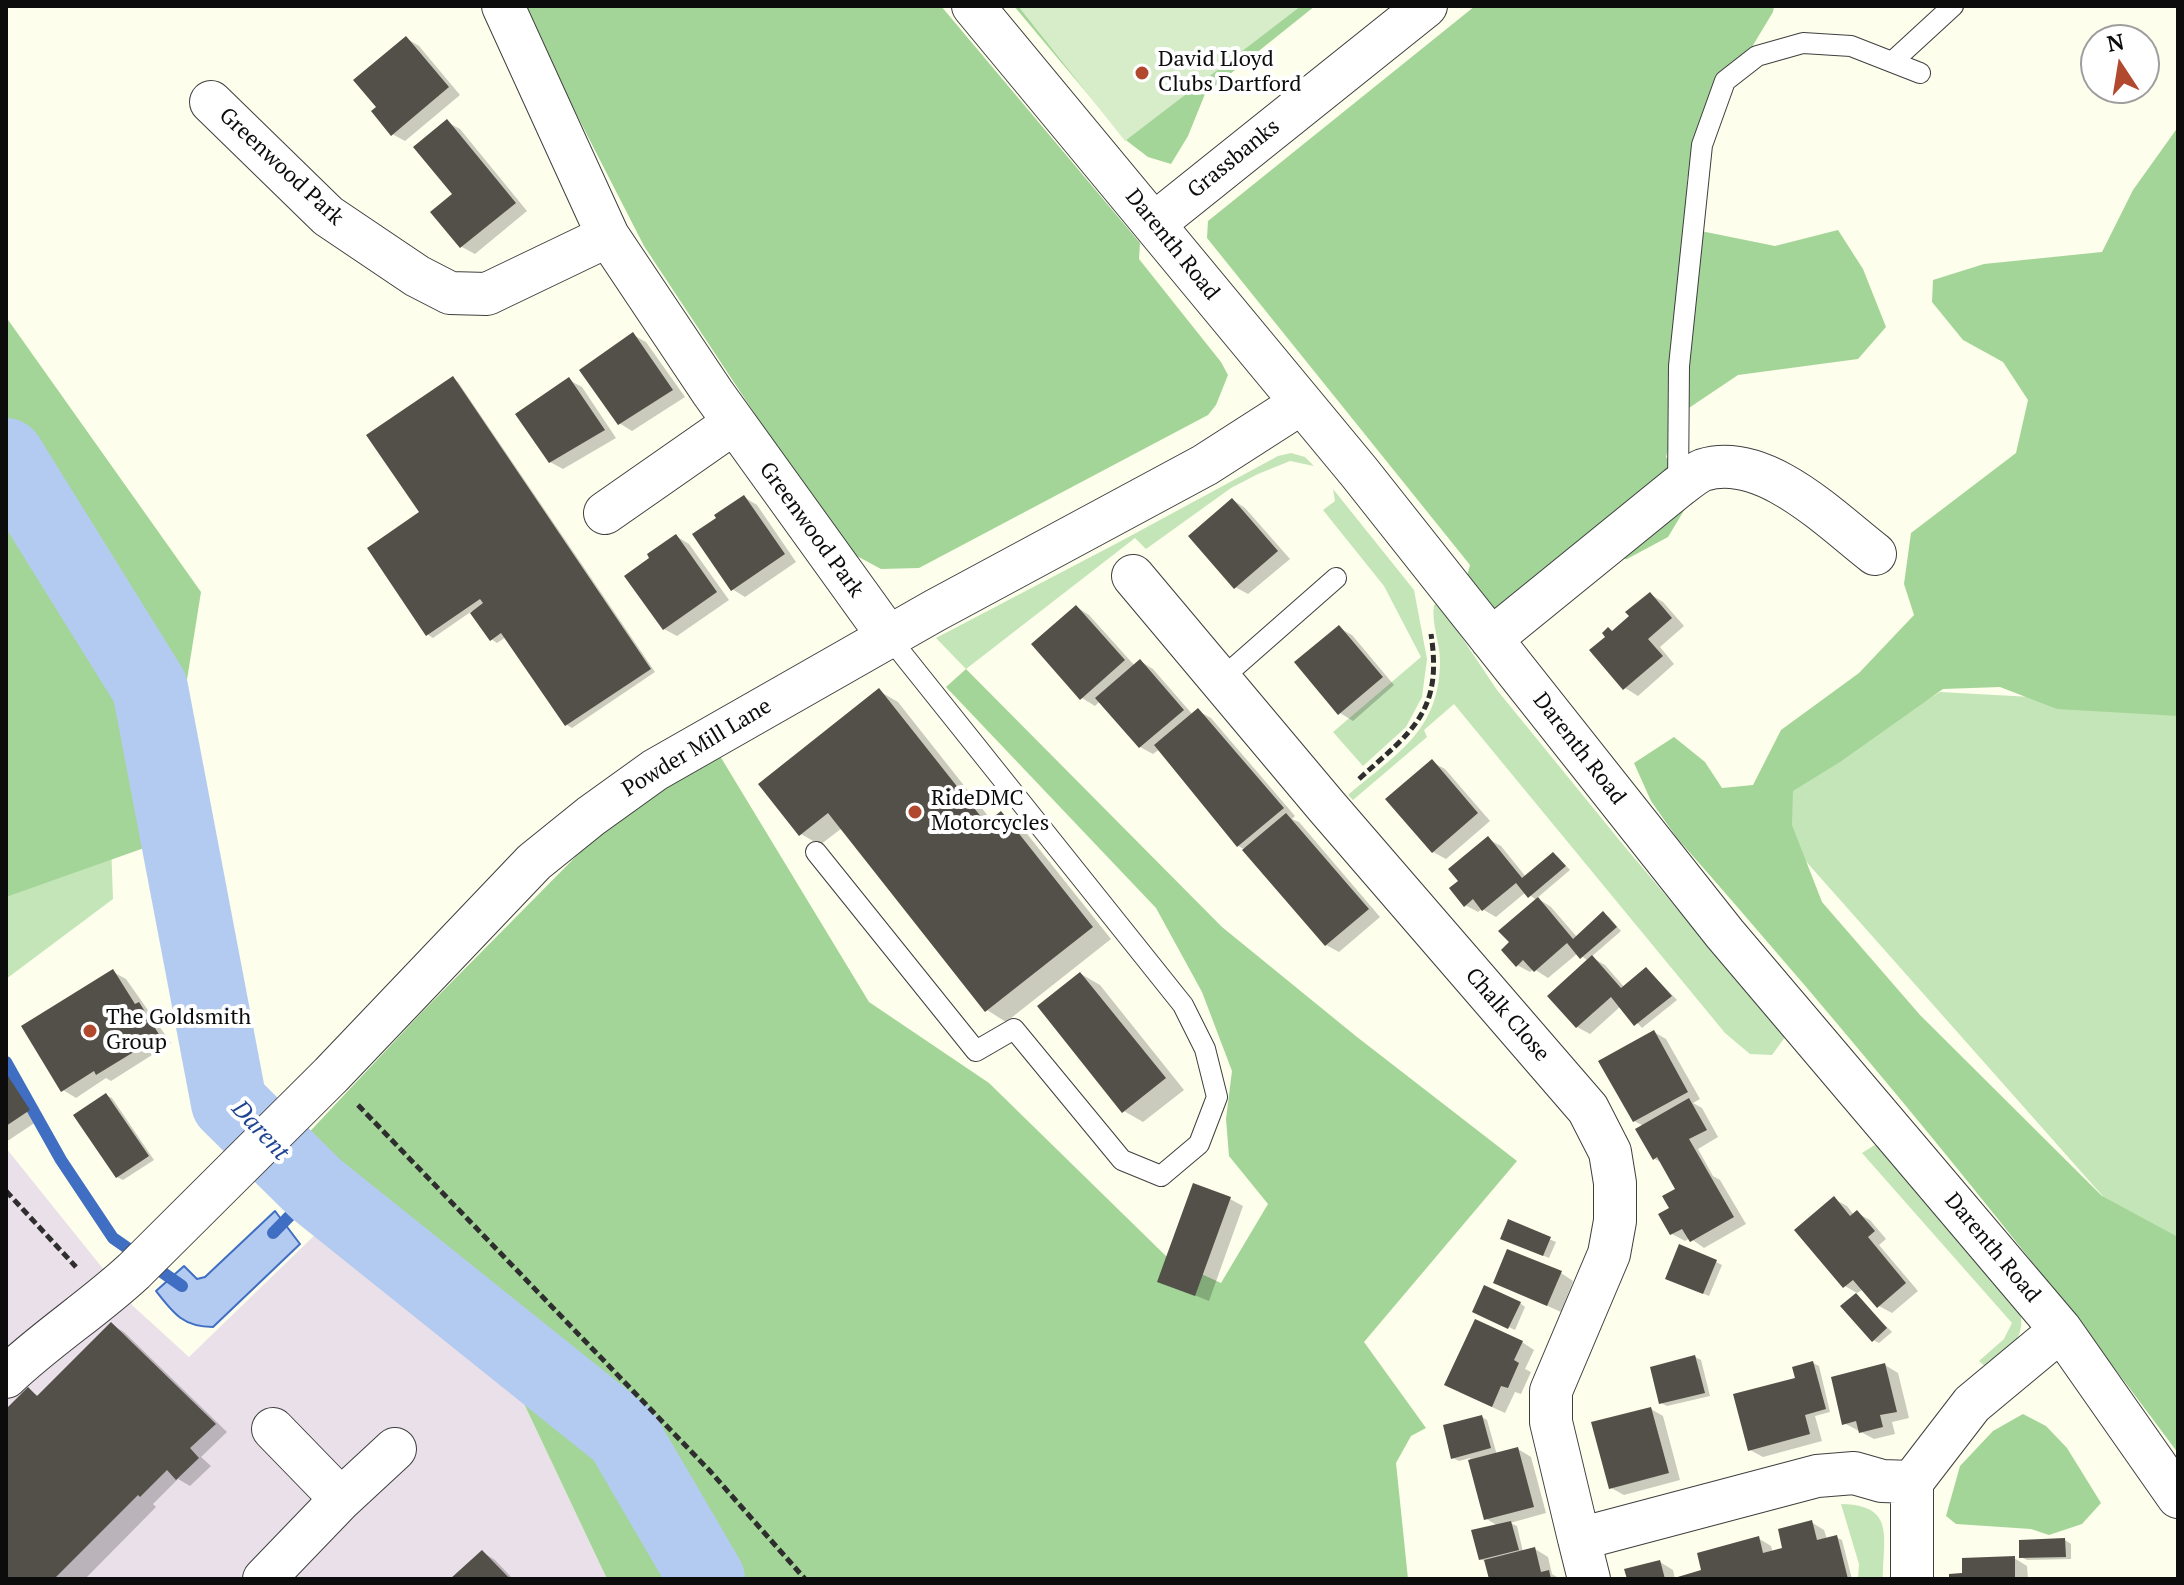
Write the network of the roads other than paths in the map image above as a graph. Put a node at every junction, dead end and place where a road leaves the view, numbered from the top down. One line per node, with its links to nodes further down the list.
1 (503, 6): 9 (street, Greenwood Park)
2 (973, 6): 8 (street, Darenth Road)
3 (1426, 6): 8 (street, Grassbanks)
4 (1953, 6): 5 (lane)
5 (1892, 62): 6 (lane); 12 (lane)
6 (1920, 73)
7 (211, 102): 9 (street, Greenwood Park)
8 (1155, 223): 10 (street, Darenth Road)
9 (608, 236): 11 (street, Greenwood Park)
10 (1299, 401): 17 (street, Powder Mill Lane); 18 (street, Darenth Road)
11 (734, 423): 13 (street); 17 (street, Greenwood Park)
12 (1678, 487): 14 (street); 18 (street)
13 (605, 513)
14 (1875, 554)
15 (1133, 576): 19 (street, Chalk Close)
16 (1336, 578): 19 (lane)
17 (888, 636): 20 (lane); 22 (street, Powder Mill Lane)
18 (1491, 639): 21 (street, Darenth Road)
19 (1221, 679): 28 (street, Chalk Close)
20 (816, 852)
21 (2061, 1330): 25 (street); 26 (street, Darenth Road)
22 (6, 1377)
23 (273, 1429): 27 (street)
24 (395, 1449): 27 (street)
25 (1912, 1482): 28 (street); 31 (street)
26 (2178, 1497)
27 (341, 1499): 29 (street)
28 (1579, 1539): 30 (street, Chalk Close)
29 (264, 1579)
30 (1589, 1579)
31 (1912, 1579)

